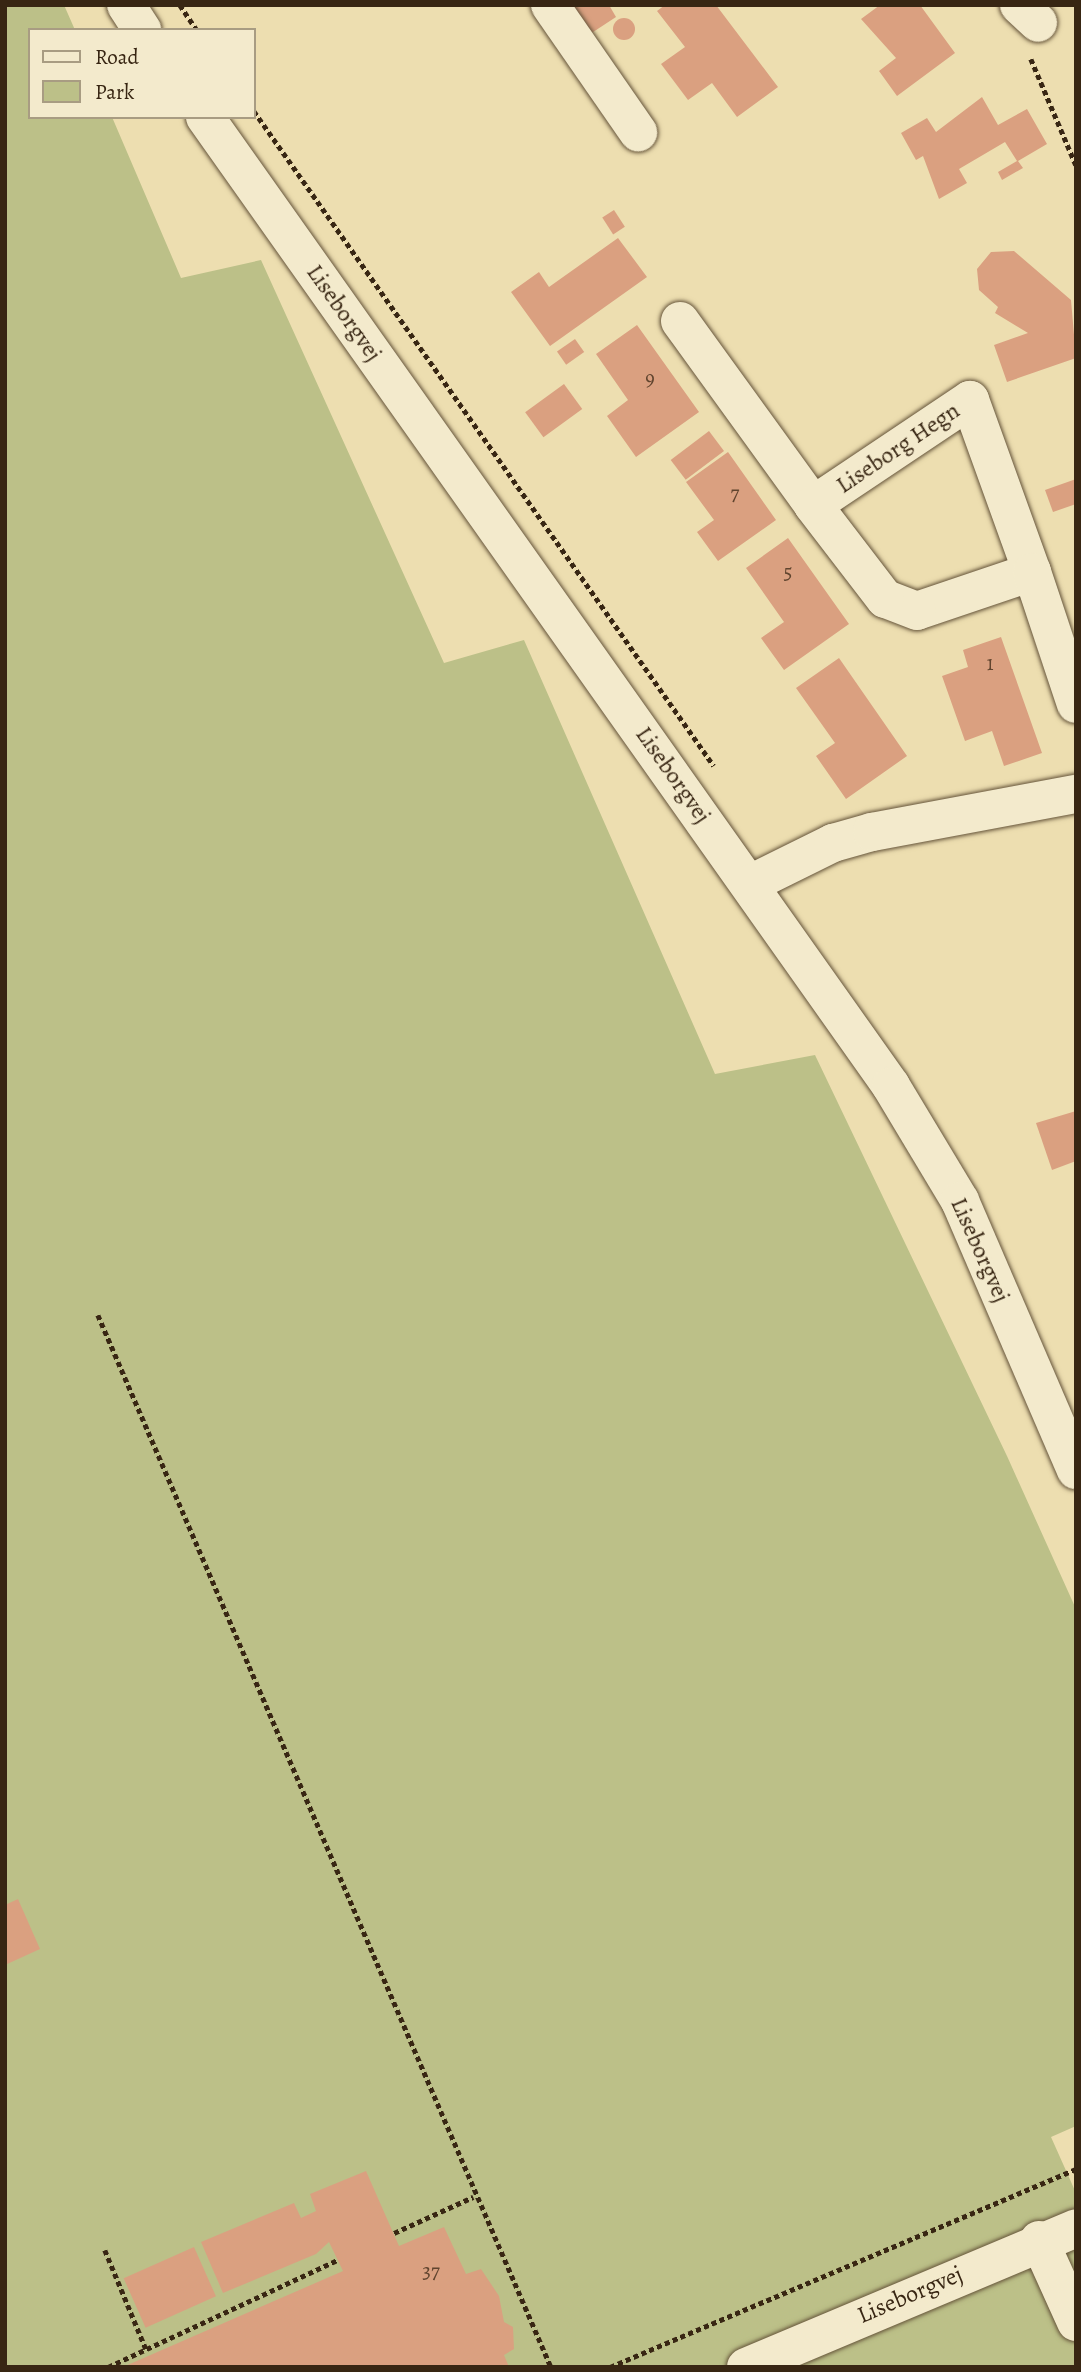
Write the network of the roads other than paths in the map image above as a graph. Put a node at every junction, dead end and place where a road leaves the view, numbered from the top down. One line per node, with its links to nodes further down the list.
1 (126, 5): 3 (street)
2 (550, 5): 5 (street)
3 (141, 28)
4 (206, 119): 11 (street, Liseborgvej)
5 (638, 132)
6 (680, 321): 7 (street, Liseborg Hegn)
7 (813, 505): 8 (street, Liseborg Hegn); 8 (street, Liseborg Hegn)
8 (1032, 572): 9 (street, Liseborg Hegn)
9 (1076, 704)
10 (1076, 794): 11 (street)
11 (750, 884): 12 (street, Liseborgvej)
12 (1076, 1470)
13 (1076, 2228): 14 (street, Liseborgvej)
14 (1039, 2240): 15 (street); 16 (street, Liseborgvej)
15 (1076, 2322)
16 (746, 2367)

